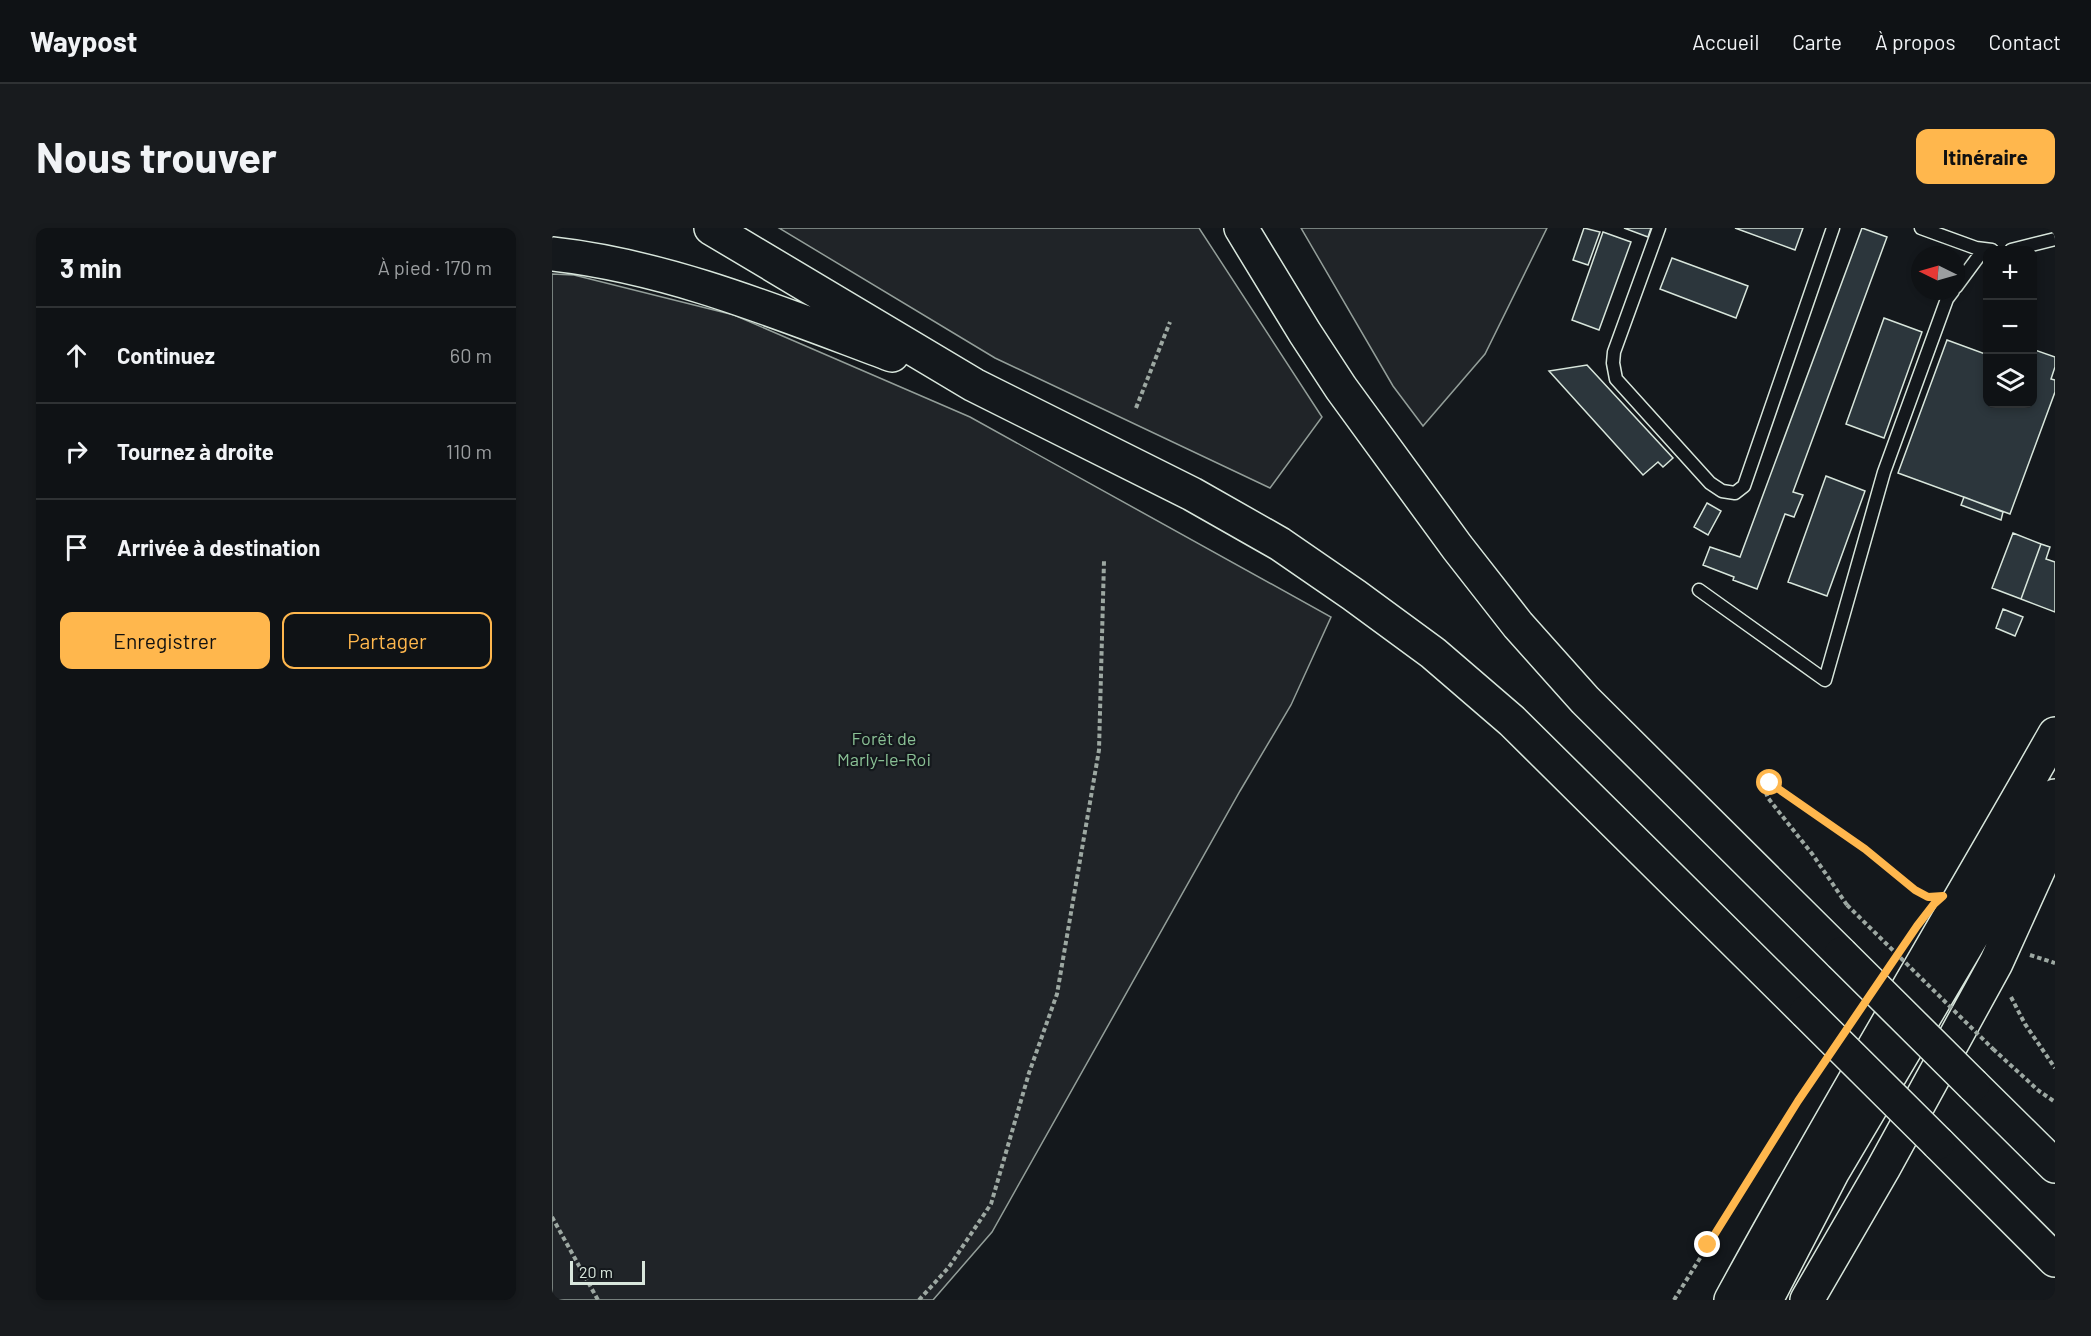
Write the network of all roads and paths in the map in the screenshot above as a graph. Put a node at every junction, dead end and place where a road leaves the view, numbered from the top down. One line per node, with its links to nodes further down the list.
1 (711, 228): 14 (main road)
2 (1241, 228): 30 (main road, bridge)
3 (1659, 228): 4 (lane)
4 (1833, 228)
5 (1921, 228): 8 (lane)
6 (2055, 239): 7 (lane)
7 (2027, 246)
8 (1983, 249)
9 (552, 255): 14 (main road)
10 (1983, 256): 11 (lane)
11 (1965, 277)
12 (1947, 300): 17 (lane)
13 (1170, 322): 15 (path)
14 (974, 385): 32 (main road, bridge)
15 (1136, 408)
16 (1104, 561): 34 (path)
17 (1699, 590)
18 (2055, 734): 36 (main road)
19 (2055, 796): 37 (main road)
20 (2055, 833): 38 (main road)
21 (1936, 897): 29 (path, bridge)
22 (1904, 945): 24 (path)
23 (2026, 953): 25 (path)
24 (1897, 955)
25 (2055, 963)
26 (2006, 989): 28 (path)
27 (1824, 1062): 35 (path)
28 (2055, 1068)
29 (2055, 1102)
30 (2055, 1166)
31 (552, 1217): 33 (path)
32 (2055, 1260)
33 (598, 1300)
34 (919, 1300)
35 (1674, 1300)
36 (1731, 1300)
37 (1766, 1300)
38 (1807, 1300)

